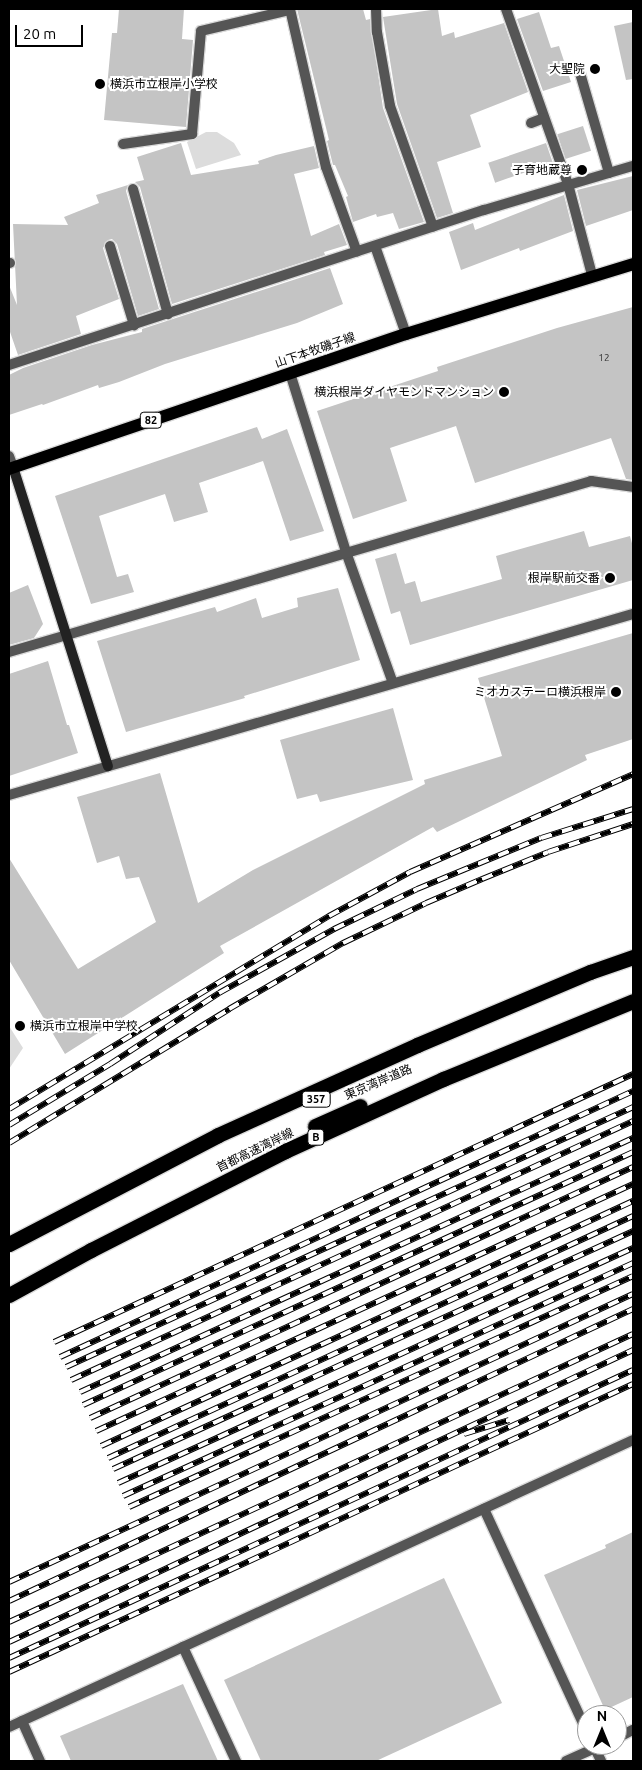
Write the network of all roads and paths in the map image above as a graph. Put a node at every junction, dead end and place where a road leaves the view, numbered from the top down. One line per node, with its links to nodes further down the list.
1 (290, 9): 7 (street); 15 (street)
2 (376, 9): 12 (street)
3 (506, 9): 5 (street)
4 (580, 73): 9 (street)
5 (544, 118): 6 (street); 10 (street)
6 (532, 123)
7 (123, 144)
8 (633, 166): 9 (street)
9 (609, 173): 10 (street)
10 (568, 184): 12 (street); 17 (street)
11 (132, 189): 18 (street)
12 (433, 227): 14 (street)
13 (110, 246): 19 (street)
14 (375, 246): 15 (street); 20 (street)
15 (357, 252): 18 (street)
16 (633, 264): 17 (main road, 山下本牧磯子線 / 82)
17 (592, 275): 20 (main road, 山下本牧磯子線 / 82)
18 (168, 314): 19 (street)
19 (134, 325): 21 (street)
20 (406, 334): 22 (main road, 山下本牧磯子線 / 82)
21 (9, 365)
22 (290, 373): 23 (main road, 山下本牧磯子線 / 82); 25 (street)
23 (10, 464): 27 (street)
24 (633, 487): 25 (street)
25 (346, 552): 27 (street); 29 (street)
26 (633, 614): 29 (street)
27 (66, 634): 28 (street); 30 (street)
28 (9, 652)
29 (393, 683): 30 (street)
30 (108, 766): 31 (street)
31 (9, 795)
32 (633, 957): 36 (highway)
33 (633, 965): 37 (highway, 東京湾岸道路 / 357)
34 (633, 990): 38 (highway, 東京湾岸道路 / 357)
35 (633, 1001): 39 (highway, 首都高速湾岸線 / B)
36 (9, 1244)
37 (9, 1252)
38 (9, 1285)
39 (9, 1295)
40 (633, 1440): 41 (street)
41 (484, 1509): 42 (street); 43 (street)
42 (183, 1647): 44 (street); 48 (street)
43 (577, 1710)
44 (22, 1721): 45 (street); 47 (street)
45 (9, 1727)
46 (578, 1755): 49 (street)
47 (40, 1761)
48 (236, 1761)
49 (566, 1761)

